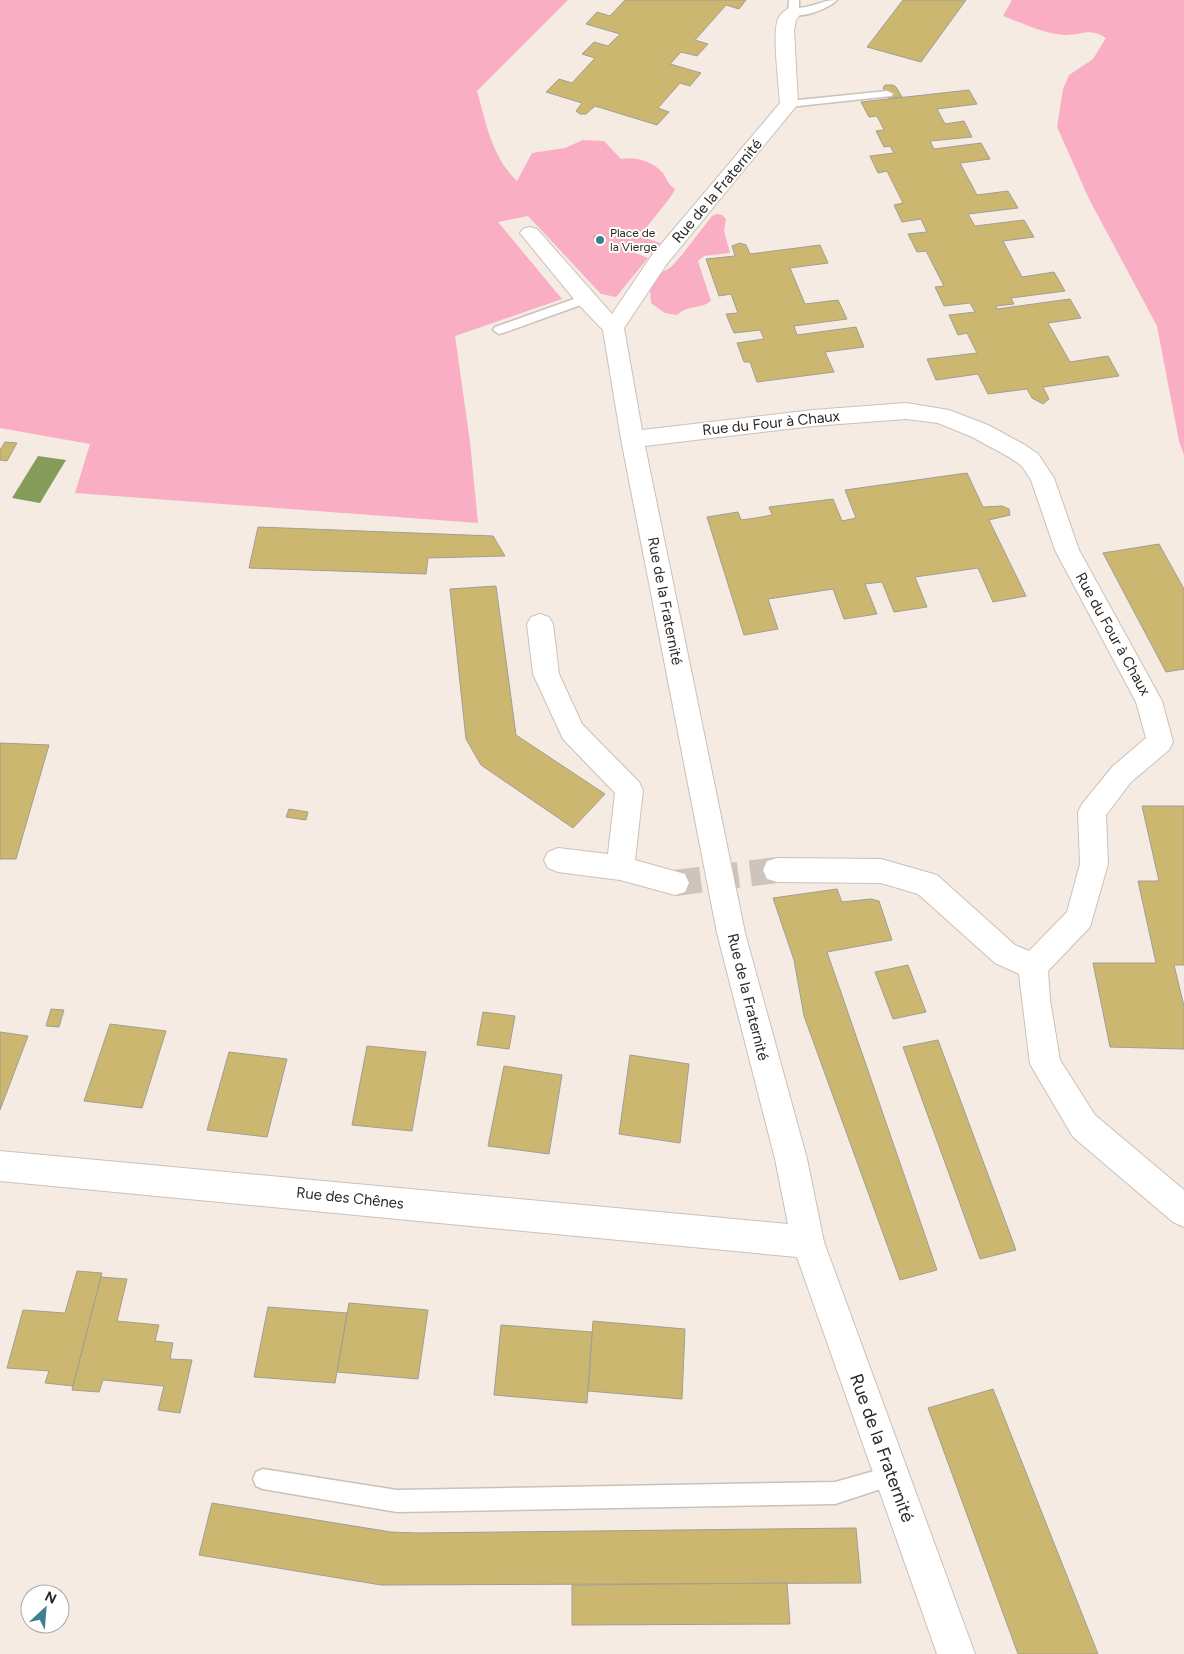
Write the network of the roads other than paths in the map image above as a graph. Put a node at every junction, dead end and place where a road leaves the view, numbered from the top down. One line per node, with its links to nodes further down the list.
1 (832, 0): 2 (lane)
2 (793, 6): 4 (street)
3 (886, 94): 4 (lane)
4 (789, 104): 7 (street, Rue de la Fraternité)
5 (530, 233): 6 (street)
6 (585, 299): 7 (street); 8 (lane)
7 (613, 328): 9 (street, Rue de la Fraternité)
8 (499, 330)
9 (632, 439): 15 (street, Rue du Four à Chaux); 18 (street, Rue de la Fraternité)
10 (540, 624): 12 (street)
11 (558, 860): 12 (street)
12 (620, 868): 14 (street)
13 (777, 870): 15 (street)
14 (675, 883)
15 (1033, 967): 17 (street)
16 (0, 1166): 18 (street, Rue des Chênes)
17 (1184, 1211)
18 (808, 1242): 19 (street, Rue de la Fraternité)
19 (892, 1476): 20 (lane); 21 (street, Rue de la Fraternité)
20 (263, 1480)
21 (956, 1654)

